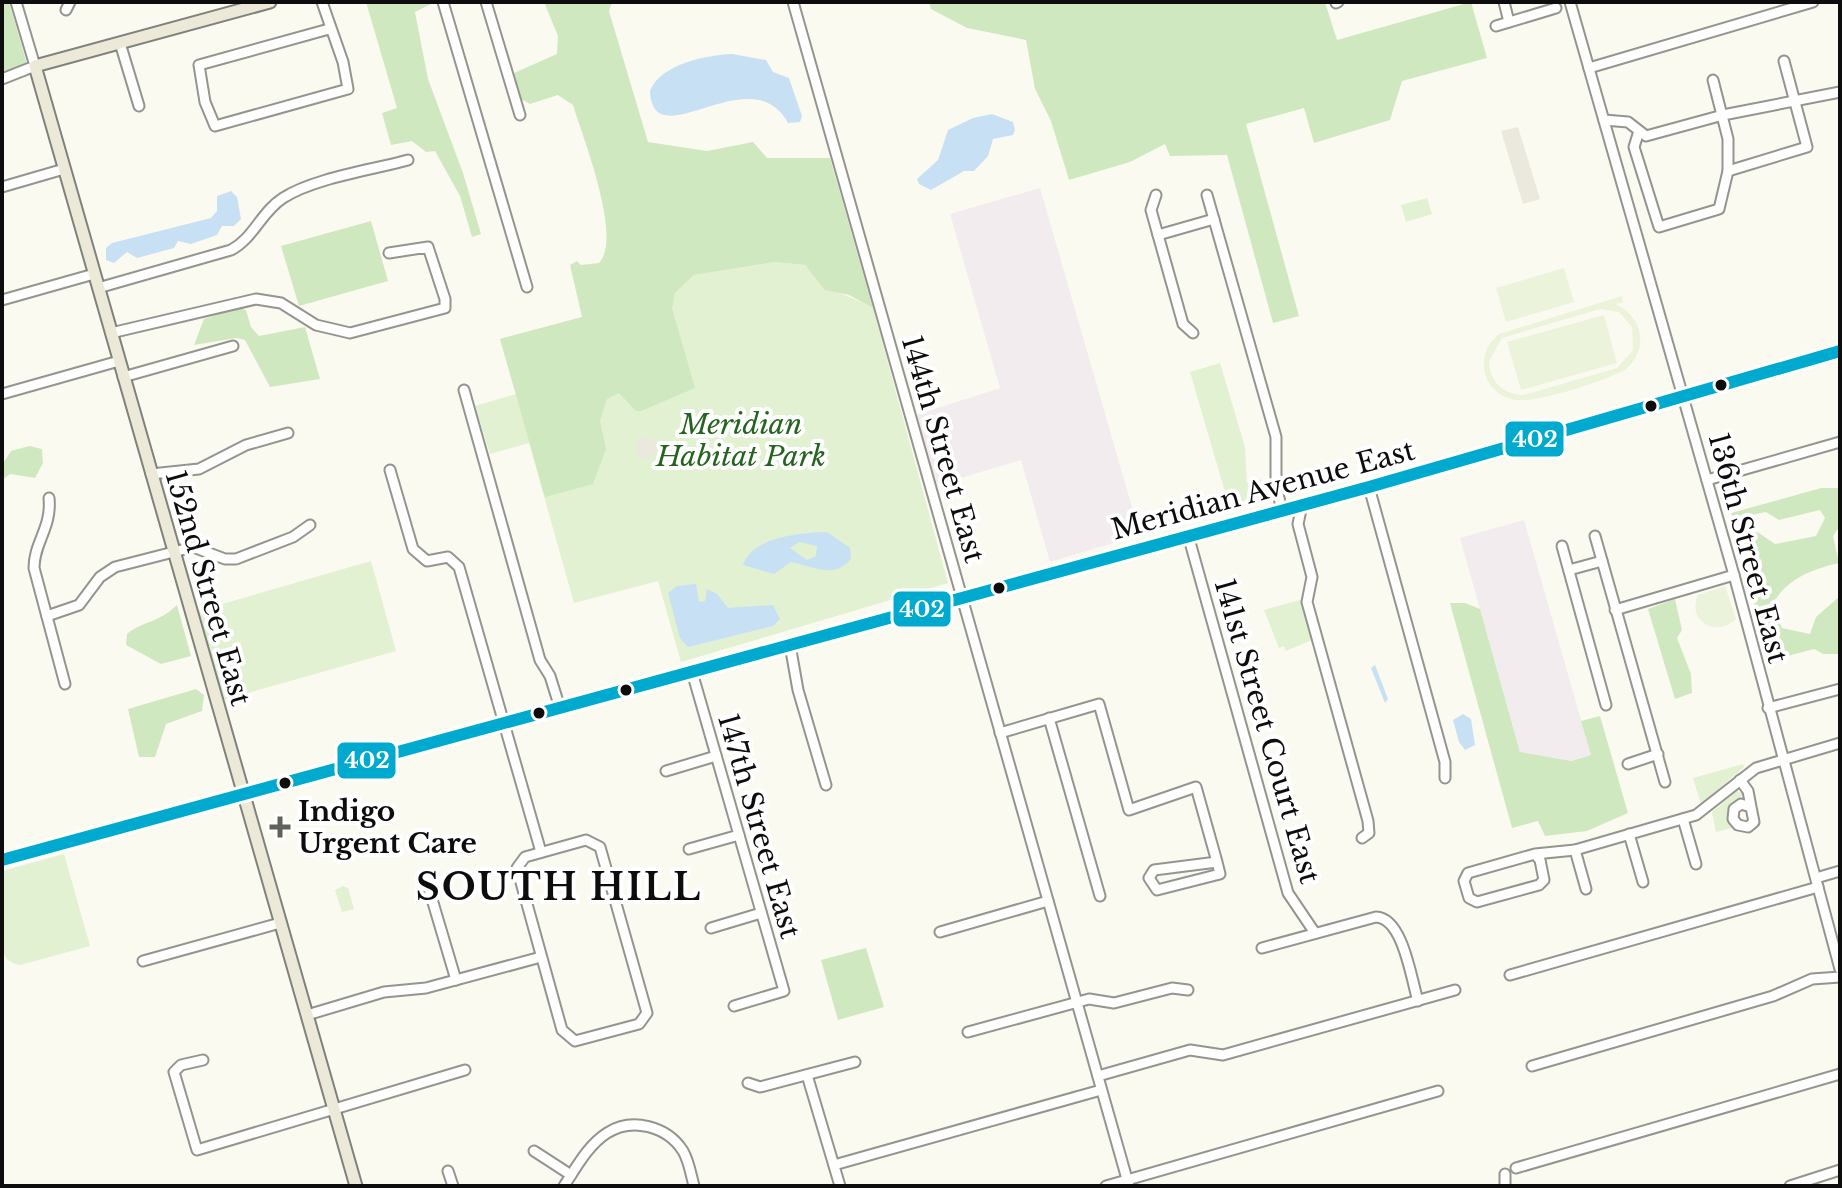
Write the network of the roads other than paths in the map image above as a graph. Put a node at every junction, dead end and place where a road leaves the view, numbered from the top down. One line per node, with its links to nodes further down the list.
1 (16, 2): 16 (street, 152nd Street East)
2 (270, 2): 14 (main road)
3 (322, 2): 13 (street)
4 (443, 2): 37 (street)
5 (486, 2): 23 (street)
6 (793, 2): 67 (street, 144th Street East)
7 (1504, 2): 11 (street)
8 (1570, 2): 17 (street, 136th Street East)
9 (1813, 2): 17 (street)
10 (1556, 8): 11 (street)
11 (1509, 22): 12 (street)
12 (1496, 26)
13 (329, 29): 13 (street)
14 (120, 43): 16 (main road); 22 (street)
15 (1784, 61): 21 (street)
16 (35, 66): 18 (street); 28 (main road, 152nd Street East)
17 (1589, 68): 25 (street, 136th Street East)
18 (2, 79)
19 (1713, 80): 24 (street)
20 (1840, 92): 21 (street)
21 (1795, 101): 24 (street); 29 (street)
22 (139, 106)
23 (520, 115)
24 (1723, 115): 26 (street); 29 (street)
25 (1604, 120): 26 (street); 48 (street, 136th Street East)
26 (1639, 131): 29 (street)
27 (408, 160): 38 (street)
28 (64, 169): 30 (street); 36 (main road, 152nd Street East)
29 (1728, 171)
30 (2, 187)
31 (1156, 195): 34 (street)
32 (1207, 195): 33 (street)
33 (1214, 219): 34 (street); 57 (street)
34 (1158, 235): 41 (street)
35 (389, 253): 40 (street)
36 (94, 274): 38 (main road, 152nd Street East); 39 (street)
37 (527, 287)
38 (98, 288): 40 (main road, 152nd Street East)
39 (2, 300)
40 (111, 333): 44 (main road, 152nd Street East)
41 (1193, 333)
42 (233, 346): 45 (street)
43 (1840, 351): 48 (main road, Meridian Avenue East)
44 (119, 361): 45 (main road, 152nd Street East); 47 (street)
45 (123, 377): 52 (main road, 152nd Street East)
46 (464, 390): 75 (street)
47 (2, 394)
48 (1683, 396): 53 (street, 136th Street East); 54 (main road, Meridian Avenue East)
49 (288, 433): 52 (street)
50 (1840, 442): 53 (street)
51 (390, 470): 78 (street)
52 (151, 474): 63 (main road, 152nd Street East)
53 (1707, 480): 66 (street, 136th Street East)
54 (1369, 487): 56 (main road, Meridian Avenue East); 86 (street)
55 (49, 498): 69 (street)
56 (1302, 505): 57 (main road, Meridian Avenue East); 58 (street)
57 (1284, 510): 58 (street); 60 (main road, Meridian Avenue East)
58 (1298, 524): 95 (street)
59 (310, 525): 63 (street)
60 (1188, 535): 67 (main road, Meridian Avenue East); 114 (street, 141st Street Court East)
61 (1595, 536): 64 (street)
62 (1562, 546): 65 (street)
63 (173, 551): 69 (street); 90 (main road, 152nd Street East)
64 (1602, 561): 65 (street); 68 (street)
65 (1569, 570): 74 (street)
66 (1734, 575): 68 (street); 76 (street, 136th Street East)
67 (963, 598): 70 (main road, Meridian Avenue East); 79 (street, 144th Street East)
68 (1615, 610): 81 (street)
69 (47, 616): 72 (street)
70 (790, 645): 71 (main road, Meridian Avenue East); 89 (street)
71 (692, 672): 75 (main road, Meridian Avenue East); 82 (street, 147th Street East)
72 (65, 684)
73 (1840, 689): 76 (street)
74 (1606, 705)
75 (560, 708): 78 (main road, Meridian Avenue East)
76 (1768, 708): 83 (street, 136th Street East)
77 (1049, 718): 79 (street); 101 (street); 108 (street)
78 (504, 723): 90 (main road, Meridian Avenue East); 98 (street)
79 (1000, 733): 109 (street, 144th Street East)
80 (1840, 743): 83 (street)
81 (1658, 754): 84 (street); 88 (street)
82 (716, 756): 85 (street); 94 (street, 147th Street East)
83 (1783, 760): 87 (street); 106 (street, 136th Street East)
84 (1628, 764)
85 (666, 771)
86 (1445, 778)
87 (1740, 780): 91 (street); 92 (street)
88 (1665, 782)
89 (826, 785)
90 (243, 794): 100 (main road, Meridian Avenue East); 111 (main road, 152nd Street East)
91 (1751, 807)
92 (1683, 819): 93 (street); 102 (street)
93 (1629, 834): 97 (street); 105 (street)
94 (739, 835): 96 (street); 110 (street, 147th Street East)
95 (1362, 838)
96 (689, 849)
97 (1575, 850): 99 (street); 107 (street)
98 (541, 852): 116 (street); 116 (street)
99 (1535, 854): 99 (street)
100 (2, 860)
101 (1217, 862): 101 (street)
102 (1696, 864)
103 (1840, 871): 106 (street)
104 (426, 879): 121 (street)
105 (1643, 882)
106 (1817, 882): 118 (street, 136th Street East); 119 (street)
107 (1586, 889)
108 (1100, 896)
109 (1048, 901): 113 (street); 125 (street, 144th Street East)
110 (761, 913): 112 (street); 126 (street, 147th Street East)
111 (280, 923): 117 (street); 127 (main road, 152nd Street East)
112 (711, 928)
113 (940, 932)
114 (1315, 933): 115 (street); 124 (street)
115 (1262, 948)
116 (541, 957): 121 (street)
117 (143, 961)
118 (1840, 969)
119 (1510, 975)
120 (1840, 977): 131 (street)
121 (456, 980): 127 (street)
122 (1188, 990): 125 (street)
123 (1455, 990): 124 (street)
124 (1418, 1001): 135 (street)
125 (1077, 1002): 128 (street); 135 (street, 144th Street East)
126 (734, 1006)
127 (307, 1015): 139 (main road, 152nd Street East)
128 (968, 1032)
129 (203, 1060): 139 (street)
130 (855, 1062): 134 (street)
131 (1532, 1066)
132 (465, 1070): 139 (street)
133 (1840, 1074): 142 (street)
134 (807, 1075): 136 (street); 141 (street)
135 (1098, 1076): 137 (street, 144th Street East)
136 (748, 1083)
137 (1101, 1090): 141 (street); 147 (street, 144th Street East)
138 (1438, 1091): 147 (street)
139 (334, 1111): 148 (main road, 152nd Street East)
140 (534, 1151): 146 (street)
141 (834, 1165): 152 (street)
142 (1516, 1168)
143 (1840, 1170): 155 (street)
144 (448, 1171): 149 (street)
145 (1505, 1174): 154 (street)
146 (571, 1175): 150 (street); 151 (street)
147 (1128, 1183): 153 (street)
148 (356, 1186)
149 (453, 1186)
150 (564, 1186)
151 (694, 1186)
152 (840, 1186)
153 (1106, 1186)
154 (1505, 1186)
155 (1790, 1186)

